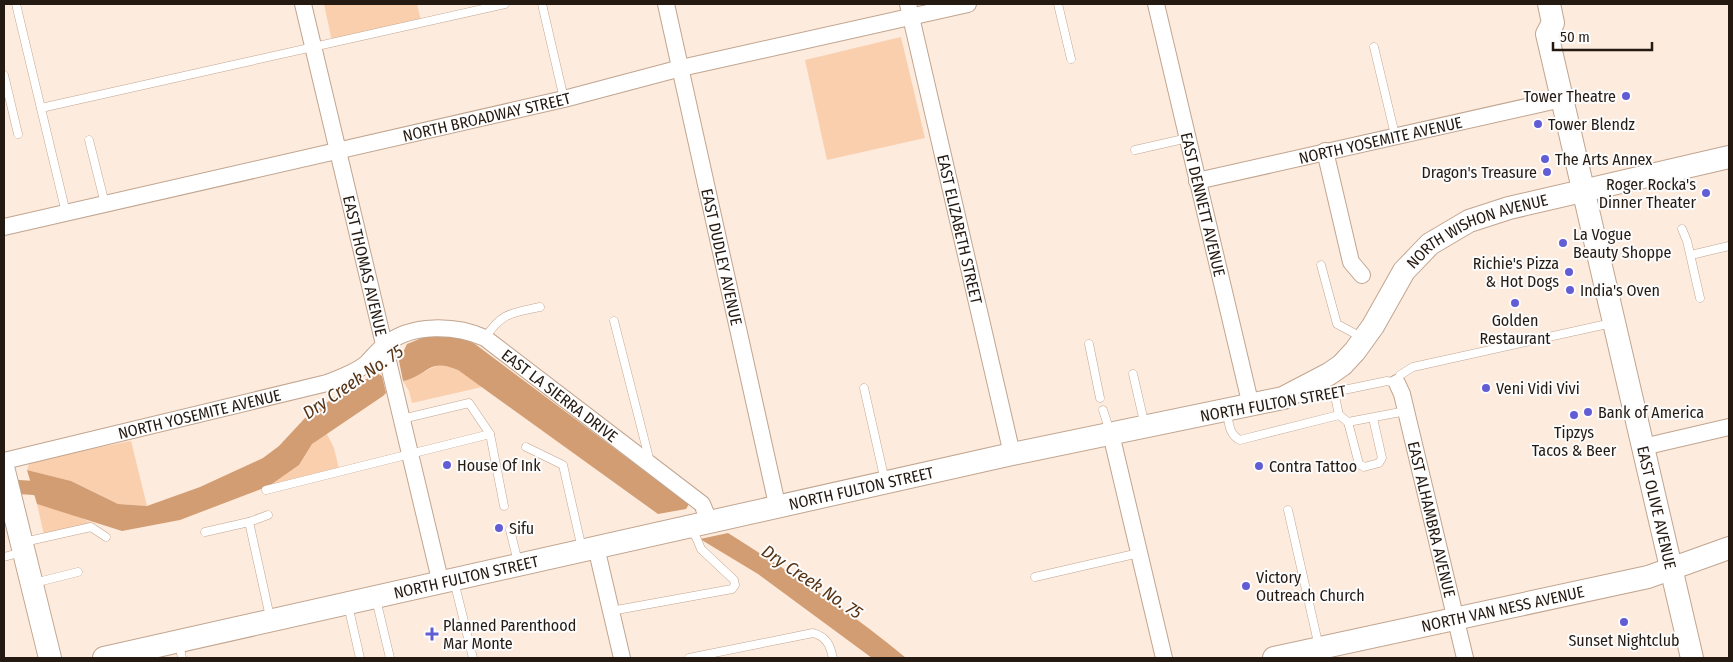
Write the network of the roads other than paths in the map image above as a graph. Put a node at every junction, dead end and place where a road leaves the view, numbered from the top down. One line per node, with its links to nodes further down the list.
1 (16, 4): 20 (lane)
2 (303, 4): 14 (street, EAST THOMAS AVENUE)
3 (505, 4): 14 (lane)
4 (542, 4): 19 (lane)
5 (666, 4): 16 (street, EAST DUDLEY AVENUE)
6 (968, 4): 11 (street, NORTH BROADWAY STREET)
7 (1058, 4): 15 (lane)
8 (1156, 4): 23 (street, EAST DENNETT AVENUE)
9 (1533, 4): 12 (main road, EAST OLIVE AVENUE)
10 (1549, 4): 12 (main road, EAST OLIVE AVENUE)
11 (909, 10): 16 (street, NORTH BROADWAY STREET); 68 (street, EAST ELIZABETH STREET)
12 (1547, 34): 18 (main road, EAST OLIVE AVENUE)
13 (1374, 47): 22 (lane)
14 (313, 48): 20 (lane); 26 (street, EAST THOMAS AVENUE)
15 (1071, 59)
16 (681, 68): 19 (street, NORTH BROADWAY STREET); 75 (street, EAST DUDLEY AVENUE)
17 (4, 74): 21 (lane)
18 (1562, 98): 22 (street, NORTH YOSEMITE AVENUE); 30 (main road, EAST OLIVE AVENUE)
19 (564, 99): 26 (street, NORTH BROADWAY STREET)
20 (41, 108): 32 (lane)
21 (18, 134)
22 (1395, 135): 27 (street, NORTH YOSEMITE AVENUE)
23 (1188, 138): 25 (lane); 29 (street, EAST DENNETT AVENUE)
24 (89, 140): 31 (lane)
25 (1135, 150)
26 (338, 151): 31 (street, NORTH BROADWAY STREET); 45 (street, EAST THOMAS AVENUE)
27 (1326, 151): 29 (street, NORTH YOSEMITE AVENUE); 38 (street)
28 (1729, 157): 30 (main road, NORTH WISHON AVENUE)
29 (1197, 181): 53 (street, EAST DENNETT AVENUE)
30 (1584, 190): 42 (main road, EAST OLIVE AVENUE); 44 (main road, NORTH WISHON AVENUE)
31 (106, 204): 32 (street, NORTH BROADWAY STREET)
32 (66, 214): 33 (street, NORTH BROADWAY STREET)
33 (4, 227)
34 (1682, 229): 36 (lane)
35 (1729, 246): 36 (lane)
36 (1691, 254): 39 (lane)
37 (1321, 265): 44 (lane)
38 (1362, 275)
39 (1700, 298)
40 (540, 307): 43 (lane)
41 (614, 321): 70 (lane)
42 (1614, 323): 48 (lane); 65 (main road, EAST OLIVE AVENUE)
43 (485, 338): 45 (street, EAST LA SIERRA DRIVE); 70 (street, EAST LA SIERRA DRIVE)
44 (1365, 339): 52 (main road, NORTH WISHON AVENUE)
45 (385, 344): 59 (street, EAST THOMAS AVENUE); 69 (street, NORTH YOSEMITE AVENUE)
46 (1089, 344): 51 (lane)
47 (1132, 374): 62 (lane)
48 (1396, 383): 50 (lane, NORTH FULTON STREET); 56 (street, EAST ALHAMBRA AVENUE)
49 (864, 388): 72 (lane)
50 (1334, 392): 52 (lane, NORTH FULTON STREET); 57 (lane)
51 (1100, 398)
52 (1283, 398): 53 (main road, NORTH FULTON STREET)
53 (1251, 406): 55 (main road, NORTH FULTON STREET)
54 (1103, 410): 64 (lane)
55 (1226, 411): 57 (lane); 62 (main road, NORTH FULTON STREET)
56 (1406, 411): 58 (lane); 97 (street, EAST ALHAMBRA AVENUE)
57 (1339, 415): 60 (lane)
58 (1373, 418): 60 (lane); 60 (lane)
59 (402, 419): 63 (lane); 67 (street, EAST THOMAS AVENUE)
60 (1348, 422)
61 (1729, 427): 65 (street)
62 (1145, 428): 64 (main road, NORTH FULTON STREET)
63 (490, 434): 67 (lane); 74 (lane)
64 (1111, 434): 68 (main road, NORTH FULTON STREET); 87 (street)
65 (1643, 446): 89 (main road, EAST OLIVE AVENUE)
66 (526, 447): 85 (lane)
67 (411, 454): 73 (lane); 93 (street, EAST THOMAS AVENUE)
68 (1012, 454): 72 (main road, NORTH FULTON STREET)
69 (4, 461)
70 (651, 466): 80 (street, EAST LA SIERRA DRIVE)
71 (4, 471): 76 (main road)
72 (886, 484): 75 (main road, NORTH FULTON STREET)
73 (266, 490)
74 (504, 506)
75 (778, 509): 80 (main road, NORTH FULTON STREET)
76 (10, 510): 86 (main road)
77 (1288, 510): 99 (lane)
78 (268, 515): 79 (lane)
79 (249, 522): 82 (lane); 98 (lane)
80 (701, 525): 85 (main road, NORTH FULTON STREET); 96 (lane)
81 (510, 530): 88 (lane)
82 (205, 532)
83 (106, 537): 86 (lane)
84 (1729, 548): 89 (main road, NORTH VAN NESS AVENUE)
85 (589, 549): 88 (main road, NORTH FULTON STREET); 96 (street)
86 (16, 550): 92 (main road)
87 (1139, 553): 91 (lane); 109 (street)
88 (519, 567): 93 (main road, NORTH FULTON STREET)
89 (1671, 570): 97 (main road, NORTH VAN NESS AVENUE); 112 (main road, EAST OLIVE AVENUE)
90 (78, 572): 92 (lane)
91 (1034, 577)
92 (32, 583): 101 (main road)
93 (448, 583): 94 (main road, NORTH FULTON STREET); 105 (lane)
94 (376, 599): 95 (main road, NORTH FULTON STREET); 104 (lane)
95 (348, 605): 98 (main road, NORTH FULTON STREET); 103 (lane)
96 (611, 611): 106 (street)
97 (1456, 619): 99 (main road, NORTH VAN NESS AVENUE); 111 (street, EAST ALHAMBRA AVENUE)
98 (271, 622): 100 (main road, NORTH FULTON STREET)
99 (1319, 648): 110 (main road, NORTH VAN NESS AVENUE)
100 (181, 650): 102 (main road, NORTH FULTON STREET)
101 (50, 658)
102 (104, 658)
103 (360, 658)
104 (390, 658)
105 (473, 658)
106 (622, 658)
107 (688, 658): 108 (lane)
108 (833, 658)
109 (1164, 658)
110 (1274, 658)
111 (1465, 658)
112 (1692, 658)

